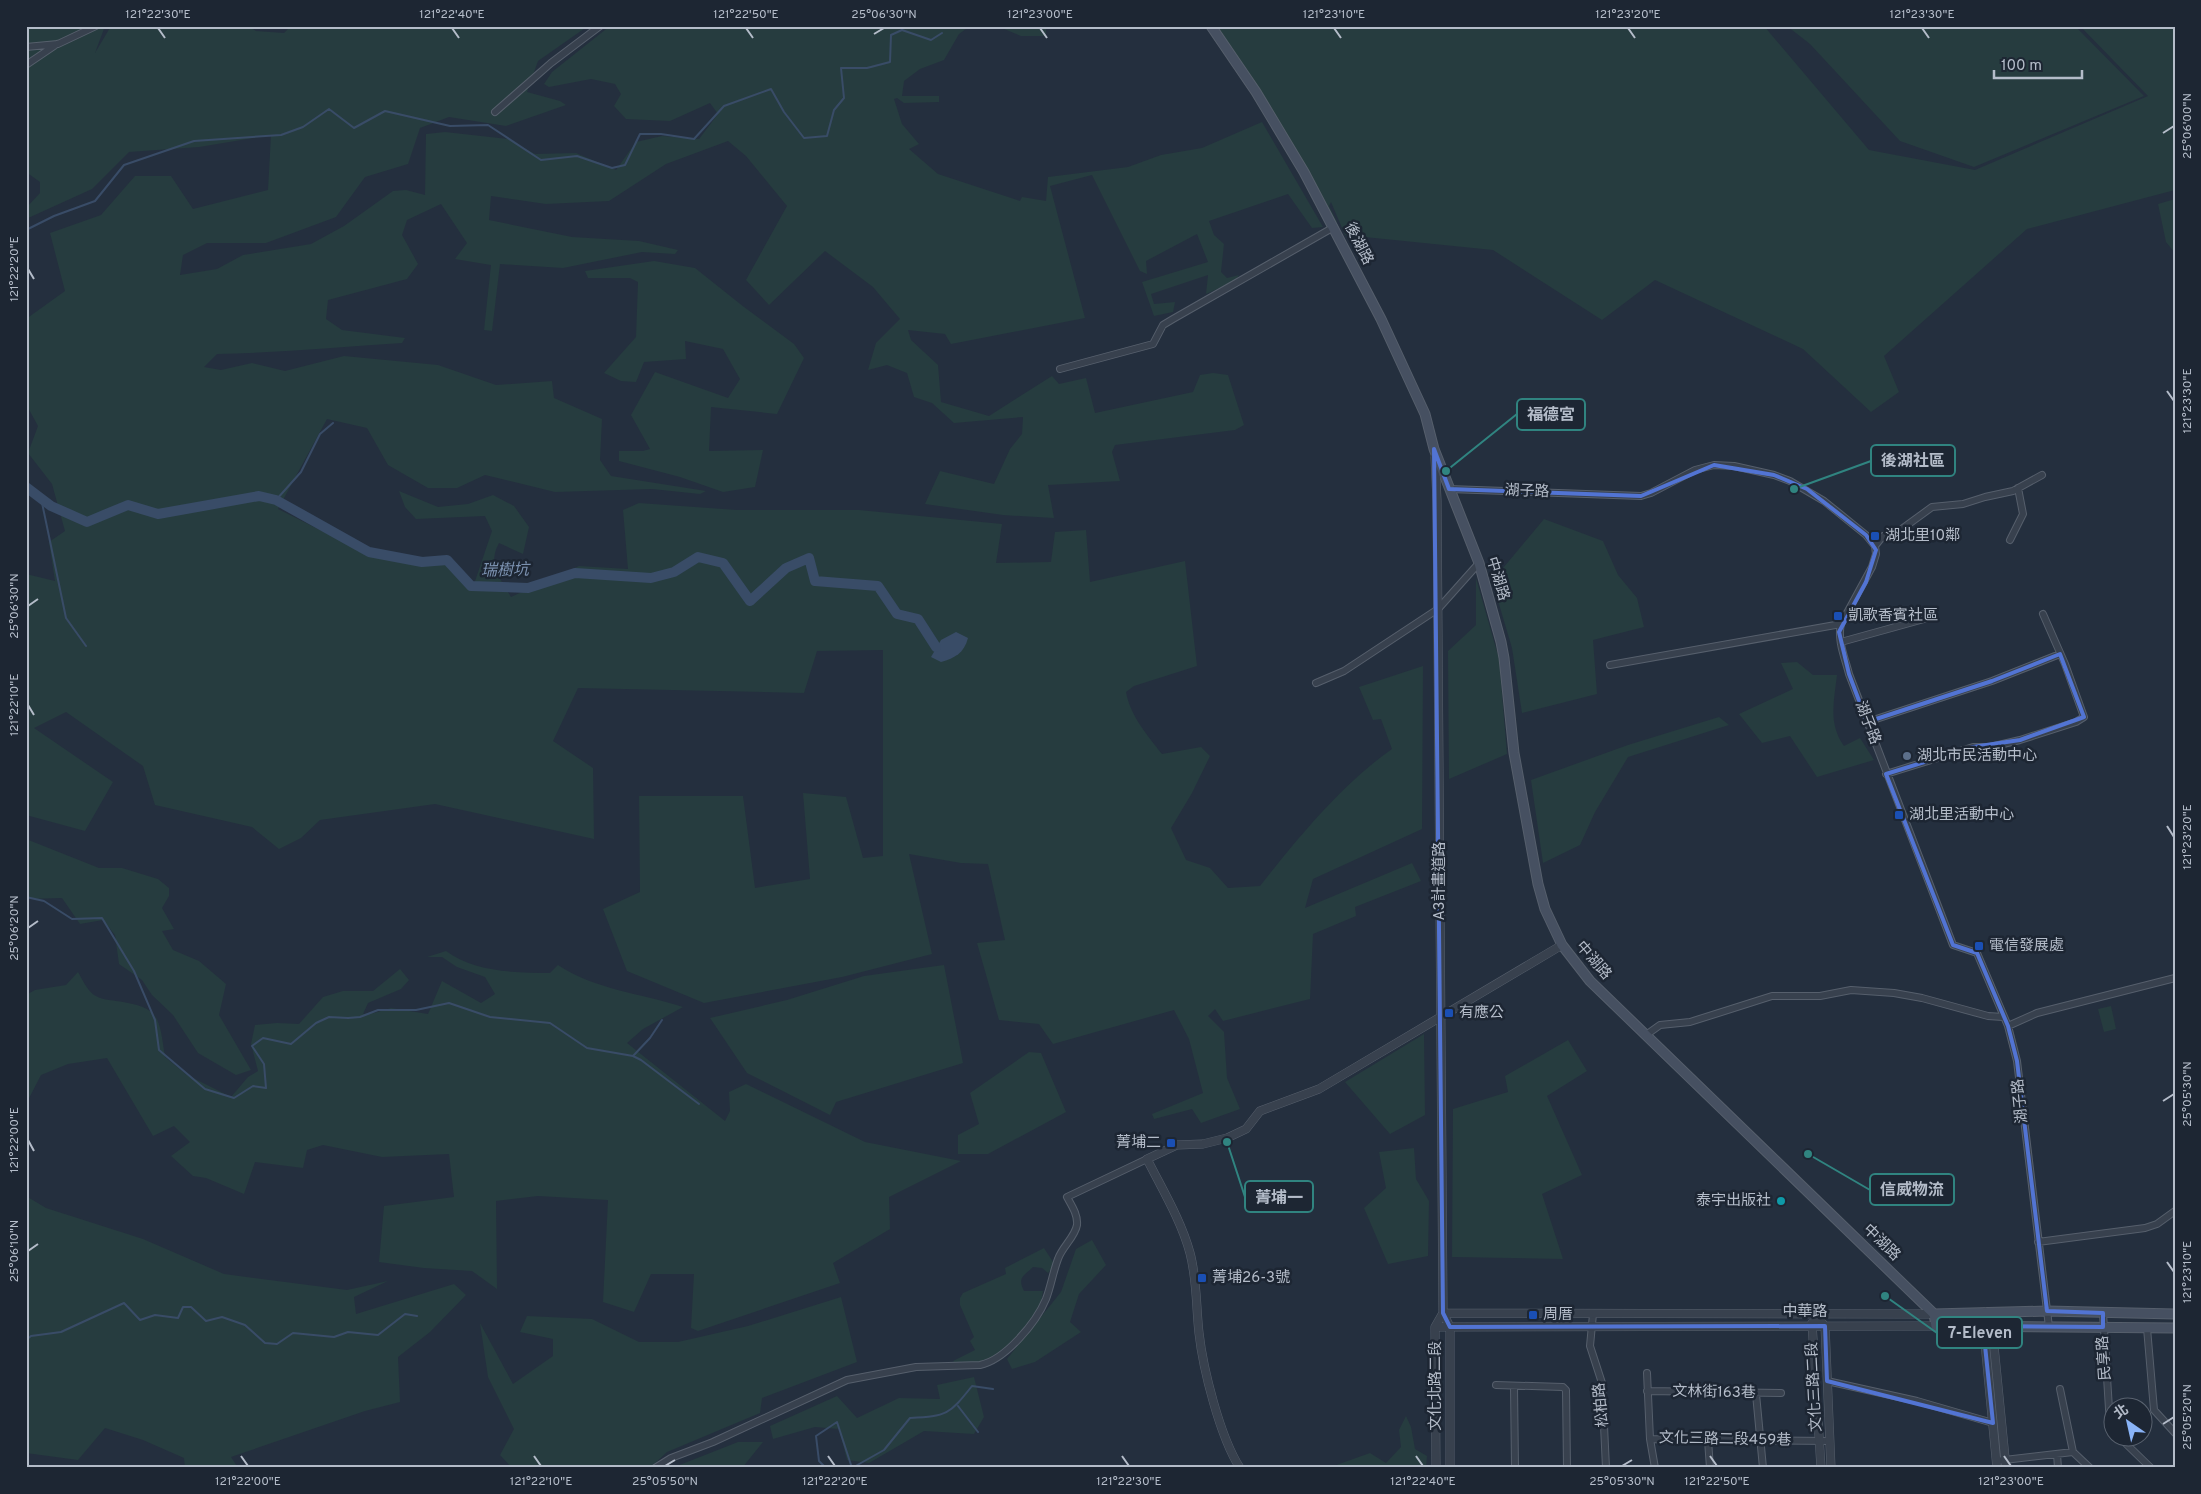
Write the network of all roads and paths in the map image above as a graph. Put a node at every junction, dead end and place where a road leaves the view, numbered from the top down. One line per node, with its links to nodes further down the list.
1 (96, 26): 4 (street)
2 (600, 26): 7 (street)
3 (1211, 26): 8 (main road, 後湖路)
4 (58, 44): 5 (street); 6 (street)
5 (26, 46)
6 (26, 65)
7 (495, 112)
8 (1334, 228): 9 (street); 10 (main road, 後湖路)
9 (1060, 369)
10 (1434, 449): 13 (main road, 後湖路); 17 (street, A3計畫道路)
11 (2042, 475): 12 (street)
12 (2018, 488): 14 (street); 15 (street)
13 (1449, 489): 15 (street, 湖子路); 16 (main road, 中湖路)
14 (2010, 540)
15 (1875, 546): 20 (street, 湖子路)
16 (1479, 563): 17 (street); 27 (main road, 中湖路)
17 (1438, 609): 24 (street); 29 (street, A3計畫道路)
18 (2043, 614): 22 (street)
19 (1924, 619): 21 (street)
20 (1842, 624): 21 (street, 湖子路); 23 (street)
21 (1841, 642): 25 (street, 湖子路)
22 (2060, 654): 25 (street); 26 (street)
23 (1610, 665)
24 (1316, 683)
25 (1867, 722): 26 (street, 湖子路)
26 (1886, 774): 30 (street, 湖子路)
27 (1562, 945): 29 (street); 32 (main road, 中湖路)
28 (2175, 978): 31 (street)
29 (1441, 1016): 33 (street); 38 (street, A3計畫道路)
30 (2003, 1017): 31 (street, 湖子路); 32 (street)
31 (2008, 1026): 35 (street, 湖子路)
32 (1646, 1035): 42 (main road, 中湖路)
33 (1146, 1159): 76 (street); 77 (street)
34 (2175, 1211): 35 (street)
35 (2038, 1242): 36 (street, 湖子路)
36 (2047, 1311): 37 (main road, 中華路); 39 (main road, 中華路); 51 (street, 湖子路)
37 (1985, 1312): 42 (main road, 中華路); 47 (street)
38 (1443, 1313): 40 (street, 中華路); 48 (street, 文化北路二段); 49 (street, 文化北路二段)
39 (2103, 1313): 43 (main road, 中華路); 52 (street, 民享路)
40 (1593, 1314): 41 (street, 中華路); 50 (street, 松柏路)
41 (1814, 1314): 42 (street, 中華路); 44 (street, 文化三路二段); 45 (street, 文化三路二段)
42 (1934, 1314): 46 (main road)
43 (2175, 1314)
44 (1812, 1326): 45 (street, 中華路); 50 (street, 中華路); 69 (street, 文化三路二段)
45 (1824, 1326): 46 (street, 中華路); 56 (street, 文化三路二段)
46 (1936, 1326): 47 (main road, 中華路)
47 (1987, 1326): 51 (main road, 中華路); 64 (street); 75 (street)
48 (1435, 1327): 49 (street, 中華路); 78 (street, 文化北路二段)
49 (1450, 1327): 50 (street, 中華路); 79 (street, 文化北路二段)
50 (1591, 1327): 82 (street, 松柏路)
51 (2049, 1327): 52 (main road, 中華路)
52 (2103, 1327): 53 (main road, 中華路); 63 (street, 民享路)
53 (2147, 1328): 54 (main road, 中華路); 65 (street)
54 (2175, 1328)
55 (1647, 1374): 60 (street)
56 (1827, 1381): 64 (street); 70 (street, 文化三路二段)
57 (1496, 1385): 58 (street)
58 (1514, 1386): 80 (street); 81 (street)
59 (2060, 1389): 72 (street)
60 (1647, 1391): 62 (street, 文林街163巷); 66 (street)
61 (1781, 1393): 62 (street, 文林街163巷)
62 (1756, 1394): 68 (street)
63 (2108, 1396)
64 (1993, 1423): 74 (street)
65 (2175, 1433)
66 (1650, 1439): 67 (street, 文化三路二段459巷); 83 (street)
67 (1708, 1440): 68 (street, 文化三路二段459巷); 84 (street)
68 (1761, 1441): 69 (street, 文化三路二段459巷); 85 (street)
69 (1818, 1441): 70 (street, 文化三路二段459巷); 86 (street, 文化三路二段)
70 (1830, 1441): 87 (street, 文化三路二段)
71 (2128, 1446): 90 (street)
72 (2073, 1452): 73 (street); 89 (street)
73 (2057, 1454): 75 (street); 88 (street)
74 (1996, 1464): 75 (street)
75 (2005, 1464)
76 (655, 1468)
77 (1240, 1468)
78 (1436, 1468)
79 (1450, 1468)
80 (1515, 1468)
81 (1567, 1468)
82 (1606, 1468)
83 (1655, 1468)
84 (1710, 1468)
85 (1763, 1468)
86 (1821, 1468)
87 (1831, 1468)
88 (2058, 1468)
89 (2090, 1468)
90 (2151, 1468)

